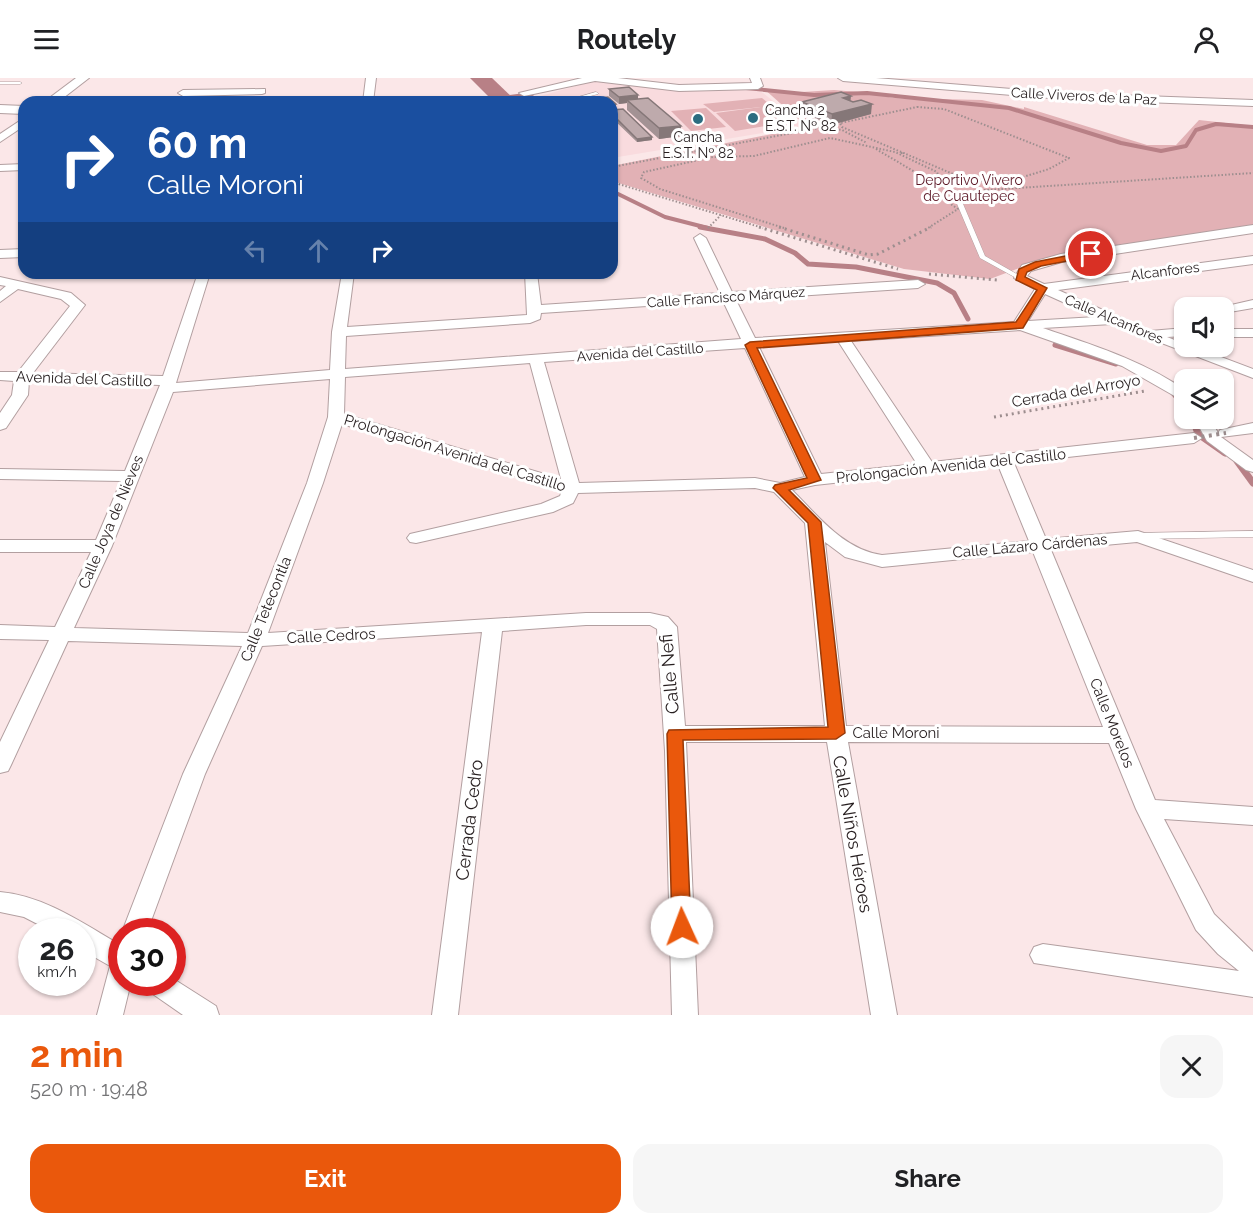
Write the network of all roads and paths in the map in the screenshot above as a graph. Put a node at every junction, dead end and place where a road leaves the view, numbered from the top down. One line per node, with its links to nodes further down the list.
1 (83, 78): 17 (street)
2 (267, 78): 11 (street)
3 (372, 78): 19 (street)
4 (843, 78): 10 (street, Calle Viveros de la Paz)
5 (590, 79): 6 (street); 13 (street)
6 (756, 82)
7 (0, 83): 8 (lane)
8 (20, 83)
9 (1019, 83): 16 (street)
10 (895, 84): 15 (street); 16 (street, Calle Viveros de la Paz)
11 (262, 91): 12 (street); 18 (street)
12 (183, 93)
13 (524, 93)
14 (596, 93): 20 (lane)
15 (889, 93)
16 (1035, 94): 21 (street, Calle Viveros de la Paz)
17 (58, 96)
18 (261, 96)
19 (369, 96)
20 (585, 96)
21 (1061, 96): 22 (street, Calle Viveros de la Paz); 24 (street)
22 (1253, 103)
23 (0, 109): 25 (street)
24 (1073, 109)
25 (18, 110)
26 (18, 126): 27 (street)
27 (0, 140): 28 (street)
28 (16, 141)
29 (872, 146): 31 (path); 32 (path); 37 (path); 37 (path)
30 (905, 153): 30 (path); 31 (path)
31 (900, 154): 37 (path)
32 (618, 166)
33 (18, 167): 34 (street)
34 (0, 168)
35 (1253, 173): 38 (path)
36 (618, 184): 39 (path)
37 (935, 184): 38 (path)
38 (955, 192): 46 (lane)
39 (721, 215): 41 (path); 45 (path)
40 (1253, 229): 46 (street)
41 (702, 235): 53 (street)
42 (18, 253): 43 (street)
43 (0, 254)
44 (1253, 260): 52 (street, Alcanfores)
45 (908, 272)
46 (1020, 278): 50 (path); 52 (street, Calle Alcanfores)
47 (202, 279): 72 (street, Calle Joya de Nieves)
48 (347, 279): 61 (street, Calle Tetecontla)
49 (531, 279): 57 (street)
50 (920, 279): 53 (street, Calle Francisco Márquez)
51 (7, 283): 54 (street); 71 (street)
52 (1042, 288): 58 (street, Calle Alcanfores); 59 (street)
53 (729, 296): 57 (street, Calle Francisco Márquez); 66 (street)
54 (0, 298)
55 (1253, 304): 56 (street)
56 (1234, 307)
57 (532, 314): 61 (street, Calle Francisco Márquez)
58 (1112, 320): 59 (street, Avenida del Castillo); 64 (street, Calle Alcanfores)
59 (1020, 325): 65 (street, Avenida del Castillo); 73 (street)
60 (1174, 331): 64 (street)
61 (339, 332): 68 (street, Calle Tetecontla)
62 (1234, 333): 63 (street)
63 (1253, 333)
64 (1148, 335): 69 (street, Calle Alcanfores)
65 (843, 339): 66 (street, Avenida del Castillo); 84 (street)
66 (750, 345): 67 (street, Avenida del Castillo); 87 (street)
67 (536, 359): 68 (street, Avenida del Castillo); 88 (street)
68 (336, 373): 72 (street, Avenida del Castillo); 75 (street, Calle Tetecontla)
69 (1253, 374)
70 (0, 376): 71 (street, Avenida del Castillo)
71 (22, 377): 72 (street, Avenida del Castillo); 77 (street)
72 (168, 385): 86 (street, Calle Joya de Nieves)
73 (1174, 387)
74 (1150, 390): 76 (path, Cerrada del Arroyo)
75 (336, 417): 88 (street, Prolongación Avenida del Castillo); 102 (street, Calle Tetecontla)
76 (994, 417)
77 (0, 425)
78 (1253, 428): 80 (street)
79 (1208, 429): 83 (street)
80 (1226, 433): 81 (path, bridge)
81 (1194, 438): 82 (street, Prolongación Avenida del Castillo)
82 (1004, 459): 84 (street, Prolongación Avenida del Castillo); 94 (street, Calle Morelos)
83 (1253, 467)
84 (927, 468): 87 (street, Prolongación Avenida del Castillo)
85 (0, 474): 86 (street)
86 (132, 476): 96 (street, Calle Joya de Nieves)
87 (814, 480): 89 (street, Prolongación Avenida del Castillo)
88 (572, 488): 89 (street, Prolongación Avenida del Castillo); 93 (street)
89 (780, 488): 90 (street)
90 (814, 522): 94 (street, Calle Lázaro Cárdenas); 103 (street, Calle Niños Héroes)
91 (1253, 534): 92 (lane)
92 (1138, 536): 94 (street, Calle Lázaro Cárdenas); 97 (street, Calle Lázaro Cárdenas)
93 (416, 538)
94 (1039, 544): 105 (street, Calle Morelos)
95 (0, 546): 96 (street)
96 (103, 546): 101 (street, Calle Joya de Nieves)
97 (1253, 576)
98 (661, 622): 99 (street, Calle Cedros); 104 (street, Calle Nefi)
99 (493, 625): 102 (street, Calle Cedros); 119 (street, Cerrada Cedro)
100 (0, 632): 101 (street, Calle Cedros)
101 (62, 633): 102 (street, Calle Cedros); 106 (street, Calle Joya de Nieves)
102 (255, 640): 111 (street, Calle Tetecontla)
103 (836, 733): 104 (street, Calle Moroni); 105 (street, Calle Moroni); 121 (street, Calle Niños Héroes)
104 (675, 734): 120 (street, Calle Nefi)
105 (1117, 735): 107 (street, Calle Morelos)
106 (1, 760)
107 (1147, 809): 108 (street); 113 (street, Calle Morelos)
108 (1253, 816)
109 (0, 902): 110 (street)
110 (53, 918)
111 (140, 918)
112 (1043, 954): 114 (street)
113 (1253, 967)
114 (1253, 984)
115 (115, 996): 117 (street)
116 (177, 996): 118 (street)
117 (110, 1015)
118 (206, 1015)
119 (445, 1015)
120 (685, 1015)
121 (884, 1015)

